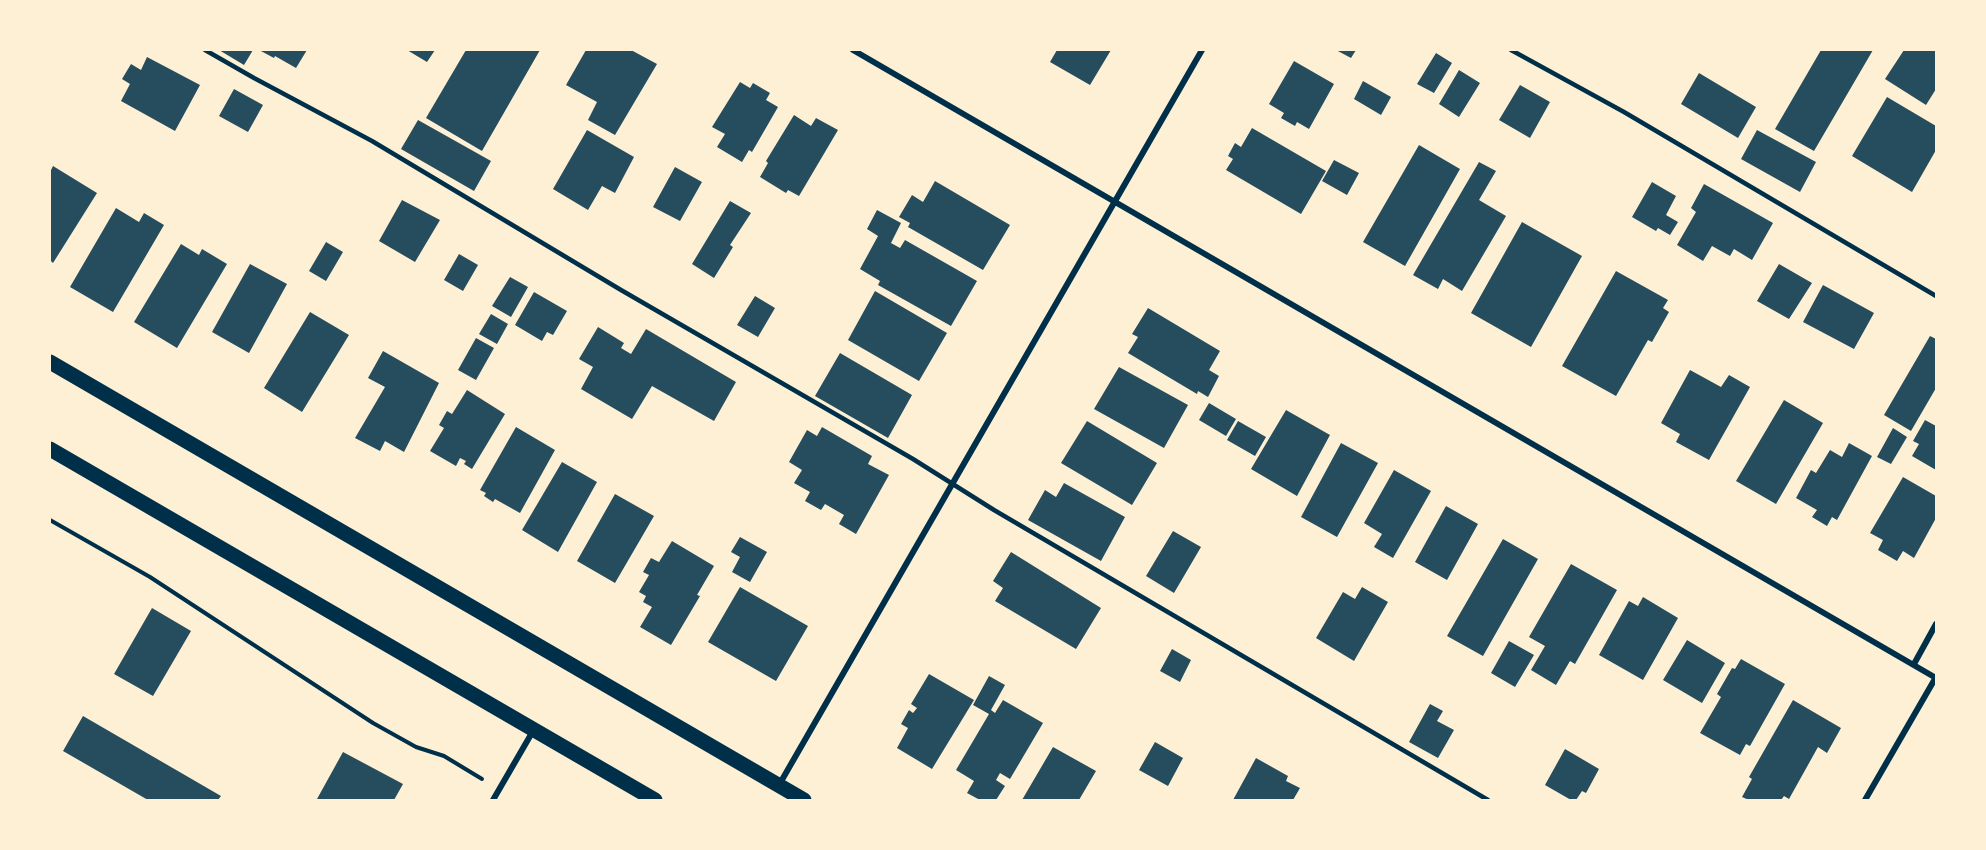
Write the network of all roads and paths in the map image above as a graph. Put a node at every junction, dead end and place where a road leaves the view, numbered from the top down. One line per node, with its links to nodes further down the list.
1 (206, 50): 9 (lane)
2 (853, 50): 5 (street)
3 (1202, 50): 5 (street)
4 (1512, 50): 6 (lane)
5 (1115, 201): 9 (street); 12 (street)
6 (1936, 296)
7 (50, 362): 16 (main road)
8 (50, 448): 14 (main road)
9 (952, 483): 16 (street); 20 (lane)
10 (50, 520): 15 (path)
11 (1936, 624): 12 (street)
12 (1914, 664): 13 (street)
13 (1936, 678): 21 (street)
14 (534, 730): 17 (street); 18 (main road)
15 (481, 778)
16 (779, 786): 19 (main road)
17 (493, 801)
18 (655, 801)
19 (804, 801)
20 (1488, 801)
21 (1865, 801)

